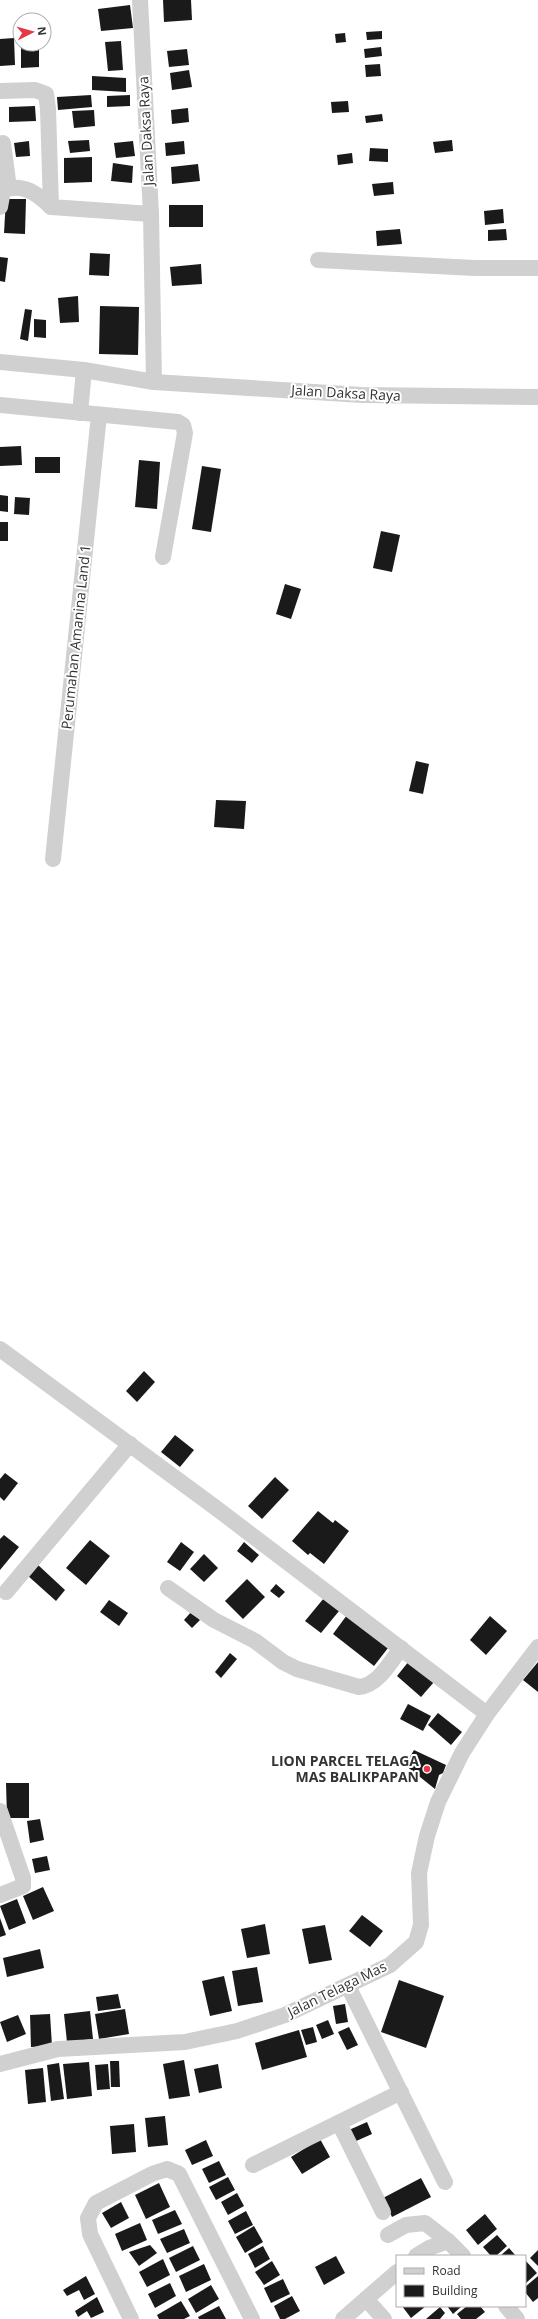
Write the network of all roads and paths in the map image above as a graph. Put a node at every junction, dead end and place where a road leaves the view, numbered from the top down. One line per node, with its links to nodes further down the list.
1 (140, 0): 7 (street, Jalan Daksa Raya)
2 (0, 91): 6 (street)
3 (3, 143): 4 (street)
4 (9, 188): 5 (street); 6 (street)
5 (0, 207)
6 (51, 207): 7 (street)
7 (151, 214): 12 (street, Jalan Daksa Raya)
8 (318, 260): 9 (street)
9 (538, 268)
10 (0, 362): 11 (street, Jalan Daksa Raya)
11 (84, 370): 12 (street, Jalan Daksa Raya); 15 (street)
12 (154, 382): 13 (street, Jalan Daksa Raya)
13 (538, 397)
14 (0, 405): 15 (street)
15 (80, 413): 16 (street)
16 (99, 415): 17 (street); 18 (street, Perumahan Amanina Land 1)
17 (163, 557)
18 (53, 859)
19 (0, 1349): 20 (street)
20 (130, 1444): 22 (street); 24 (street)
21 (168, 1588): 24 (street)
22 (6, 1592)
23 (538, 1647): 25 (street, Jalan Telaga Mas)
24 (401, 1648): 25 (street)
25 (487, 1714): 28 (street, Jalan Telaga Mas)
26 (0, 1811): 27 (street)
27 (0, 1895)
28 (348, 1986): 29 (street, Jalan Telaga Mas); 30 (street)
29 (0, 2064)
30 (400, 2092): 31 (street); 33 (street)
31 (339, 2123): 32 (street); 34 (street)
32 (253, 2165)
33 (445, 2182)
34 (383, 2212)
35 (388, 2235): 36 (street)
36 (448, 2242): 37 (street); 38 (street)
37 (418, 2255)
38 (462, 2255)
39 (396, 2273): 40 (street)
40 (366, 2299): 44 (street); 45 (street)
41 (507, 2307): 46 (street)
42 (131, 2319): 43 (street)
43 (252, 2319)
44 (342, 2319)
45 (384, 2319)
46 (517, 2319)

